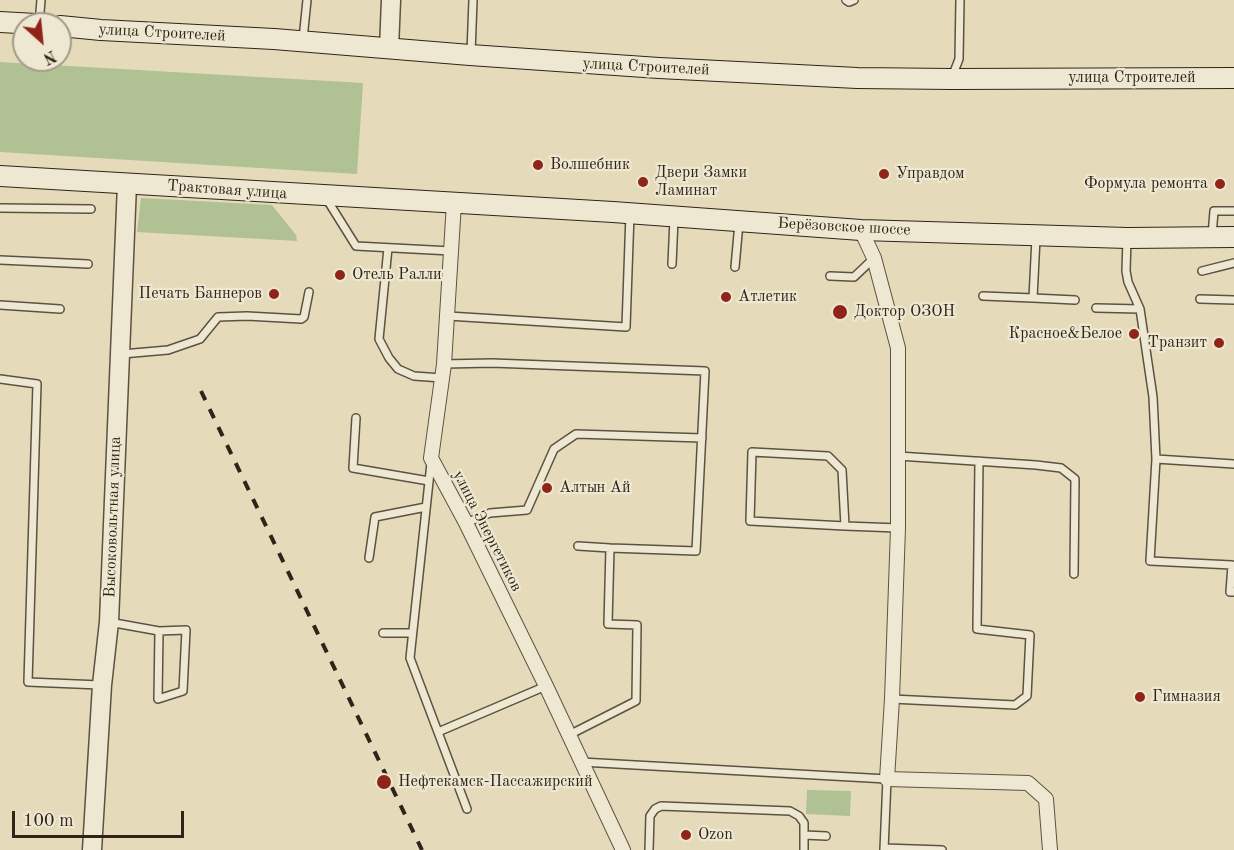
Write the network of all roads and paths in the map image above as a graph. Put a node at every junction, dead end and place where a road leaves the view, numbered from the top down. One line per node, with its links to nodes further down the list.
1 (307, 0): 8 (lane)
2 (391, 0): 9 (street)
3 (473, 0): 10 (lane)
4 (846, 0): 5 (lane)
5 (854, 0)
6 (960, 0): 12 (lane)
7 (72, 27): 8 (main road, улица Строителей)
8 (303, 42): 9 (main road, улица Строителей)
9 (389, 48): 10 (main road, улица Строителей)
10 (470, 55): 12 (main road, улица Строителей)
11 (1234, 78): 12 (main road, улица Строителей)
12 (952, 79)
13 (0, 176): 14 (main road, Трактовая улица)
14 (127, 184): 15 (main road, Трактовая улица); 49 (street, Высоковольтная улица)
15 (324, 196): 16 (main road, Трактовая улица); 28 (lane)
16 (454, 203): 20 (main road, Берёзовское шоссе); 29 (street, улица Энергетиков)
17 (0, 208): 18 (lane)
18 (90, 209)
19 (1234, 211): 25 (lane)
20 (630, 213): 21 (main road, Берёзовское шоссе); 48 (lane)
21 (674, 216): 22 (main road, Берёзовское шоссе); 34 (lane)
22 (739, 221): 23 (main road, Берёзовское шоссе); 35 (lane)
23 (861, 230): 24 (main road, Берёзовское шоссе); 30 (street)
24 (1036, 235): 27 (main road, Берёзовское шоссе); 40 (lane)
25 (1212, 237): 26 (main road, Берёзовское шоссе); 27 (main road, Берёзовское шоссе)
26 (1234, 237)
27 (1127, 238): 47 (lane)
28 (388, 248): 29 (lane); 50 (lane)
29 (451, 251): 48 (street, улица Энергетиков)
30 (874, 258): 37 (lane); 54 (street)
31 (0, 260): 33 (lane)
32 (1234, 263): 36 (lane)
33 (88, 264)
34 (672, 264)
35 (735, 267)
36 (1202, 271)
37 (830, 276)
38 (309, 292): 49 (lane)
39 (983, 296): 40 (lane)
40 (1032, 298): 42 (lane)
41 (1200, 299): 43 (lane)
42 (1075, 300)
43 (1234, 300)
44 (0, 305): 46 (lane)
45 (1096, 308): 47 (lane)
46 (60, 309)
47 (1140, 309): 56 (lane)
48 (448, 316): 50 (street, улица Энергетиков)
49 (119, 354): 69 (street, Высоковольтная улица)
50 (443, 371): 53 (lane); 55 (street, улица Энергетиков)
51 (0, 379): 73 (lane)
52 (356, 418): 59 (lane)
53 (702, 438): 61 (lane); 65 (lane)
54 (898, 456): 57 (lane); 63 (street)
55 (431, 458): 59 (lane); 61 (street, улица Энергетиков)
56 (1156, 459): 58 (lane); 68 (lane)
57 (979, 461): 67 (lane); 75 (lane)
58 (1234, 464)
59 (429, 481): 60 (lane)
60 (426, 507): 66 (lane); 72 (lane)
61 (466, 523): 74 (street, улица Энергетиков)
62 (845, 526): 62 (lane); 63 (lane)
63 (897, 528): 75 (street)
64 (578, 546): 65 (lane)
65 (610, 549): 77 (lane)
66 (369, 558)
67 (1074, 574)
68 (1234, 592)
69 (109, 622): 70 (lane); 73 (street, Высоковольтная улица)
70 (159, 631): 70 (lane)
71 (383, 633): 72 (lane)
72 (412, 633): 76 (lane)
73 (102, 685): 84 (street, Высоковольтная улица)
74 (546, 686): 76 (lane); 77 (street, улица Энергетиков)
75 (892, 699): 79 (street)
76 (438, 732): 80 (lane)
77 (569, 735): 78 (street, улица Энергетиков)
78 (581, 762): 79 (lane); 85 (street, улица Энергетиков)
79 (887, 779): 83 (lane); 90 (street)
80 (467, 809)
81 (804, 835): 82 (lane); 86 (lane); 87 (lane)
82 (826, 836)
83 (884, 849): 88 (lane)
84 (92, 850)
85 (623, 850)
86 (649, 850)
87 (804, 850)
88 (917, 850): 89 (lane)
89 (942, 850)
90 (1050, 850)

